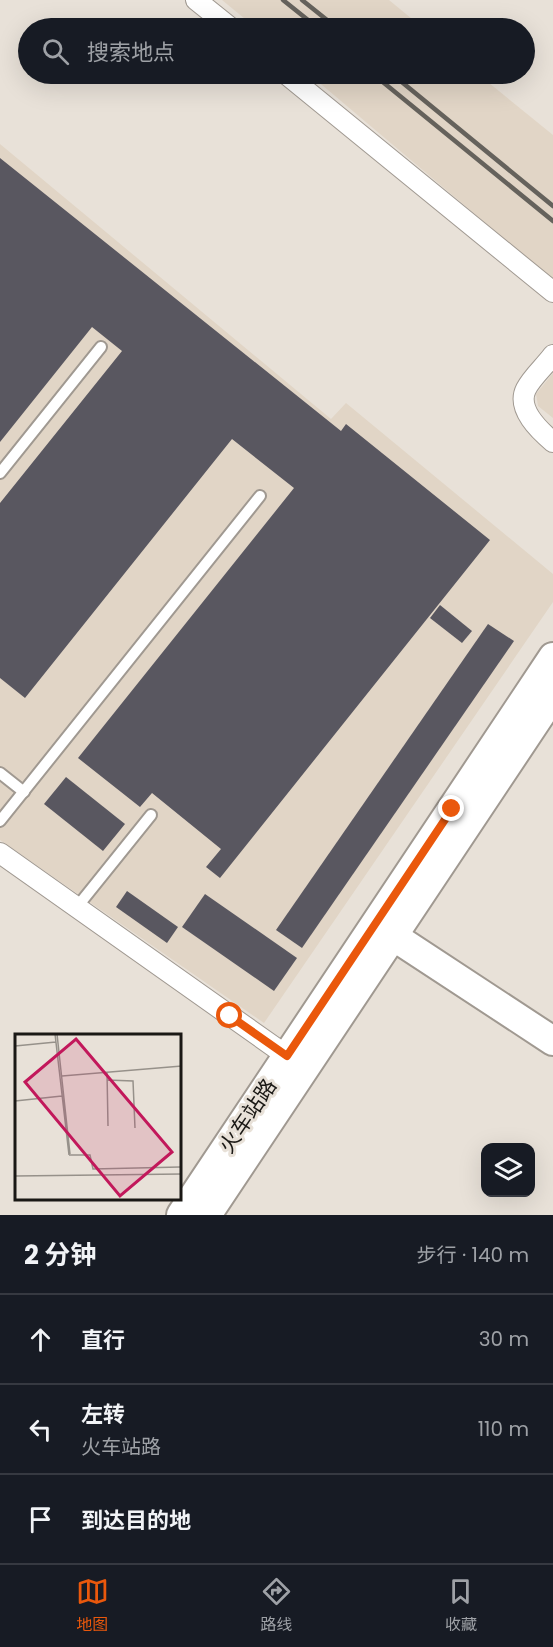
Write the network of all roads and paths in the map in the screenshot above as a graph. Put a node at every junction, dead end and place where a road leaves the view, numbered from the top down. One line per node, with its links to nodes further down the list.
1 (196, 0): 2 (street)
2 (218, 18)
3 (298, 84): 4 (street)
4 (553, 292)
5 (101, 347): 8 (lane)
6 (553, 355): 7 (street)
7 (553, 442)
8 (0, 473)
9 (261, 496): 13 (lane)
10 (553, 657): 20 (street, 火车站路)
11 (553, 696): 18 (street, 火车站路)
12 (0, 773): 13 (lane)
13 (24, 792): 15 (lane)
14 (151, 815): 17 (lane)
15 (0, 821)
16 (0, 853): 17 (street)
17 (77, 907): 20 (street)
18 (393, 936): 19 (street); 22 (street, 火车站路)
19 (553, 1041)
20 (287, 1056): 21 (street, 火车站路)
21 (181, 1215)
22 (207, 1215)

